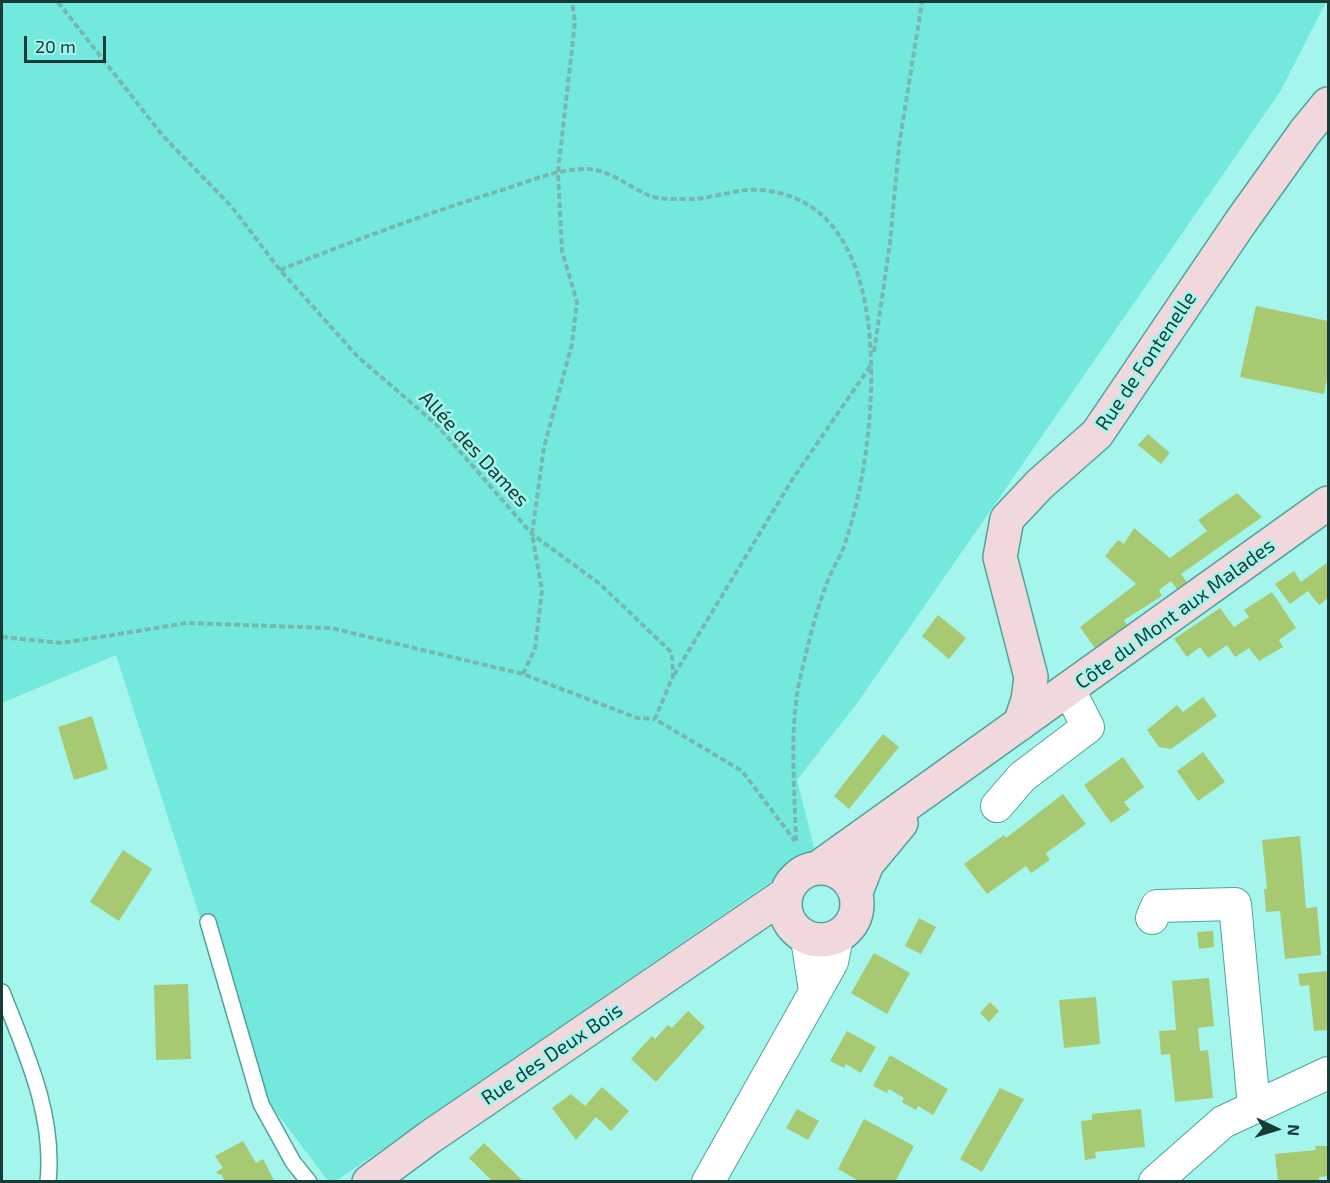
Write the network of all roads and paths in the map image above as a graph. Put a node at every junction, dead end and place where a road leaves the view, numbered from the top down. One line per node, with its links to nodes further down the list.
1 (58, 2): 6 (path, Allée des Dames)
2 (572, 2): 5 (path)
3 (922, 2): 7 (path)
4 (1329, 104): 15 (street, Rue de Fontenelle)
5 (558, 172): 6 (path); 7 (path); 9 (path)
6 (280, 270): 9 (path, Allée des Dames)
7 (872, 364): 12 (path); 19 (path)
8 (1329, 503): 13 (street, Côte du Mont aux Malades)
9 (532, 534): 11 (path); 12 (path, Allée des Dames)
10 (2, 637): 11 (path)
11 (523, 674): 14 (path)
12 (673, 676): 14 (path)
13 (1069, 690): 15 (street, Côte du Mont aux Malades); 17 (street)
14 (656, 719): 19 (path)
15 (1020, 724): 16 (street, Côte du Mont aux Malades)
16 (925, 793): 18 (street); 19 (street)
17 (997, 806)
18 (856, 892): 19 (street); 19 (street)
19 (806, 896): 27 (street, Rue des Deux Bois); 28 (street)
20 (1152, 918): 24 (street)
21 (208, 922): 26 (lane)
22 (2, 992): 25 (lane)
23 (1329, 1073): 24 (street)
24 (1254, 1106): 29 (street)
25 (48, 1182)
26 (309, 1182)
27 (369, 1182)
28 (708, 1182)
29 (1155, 1182)

